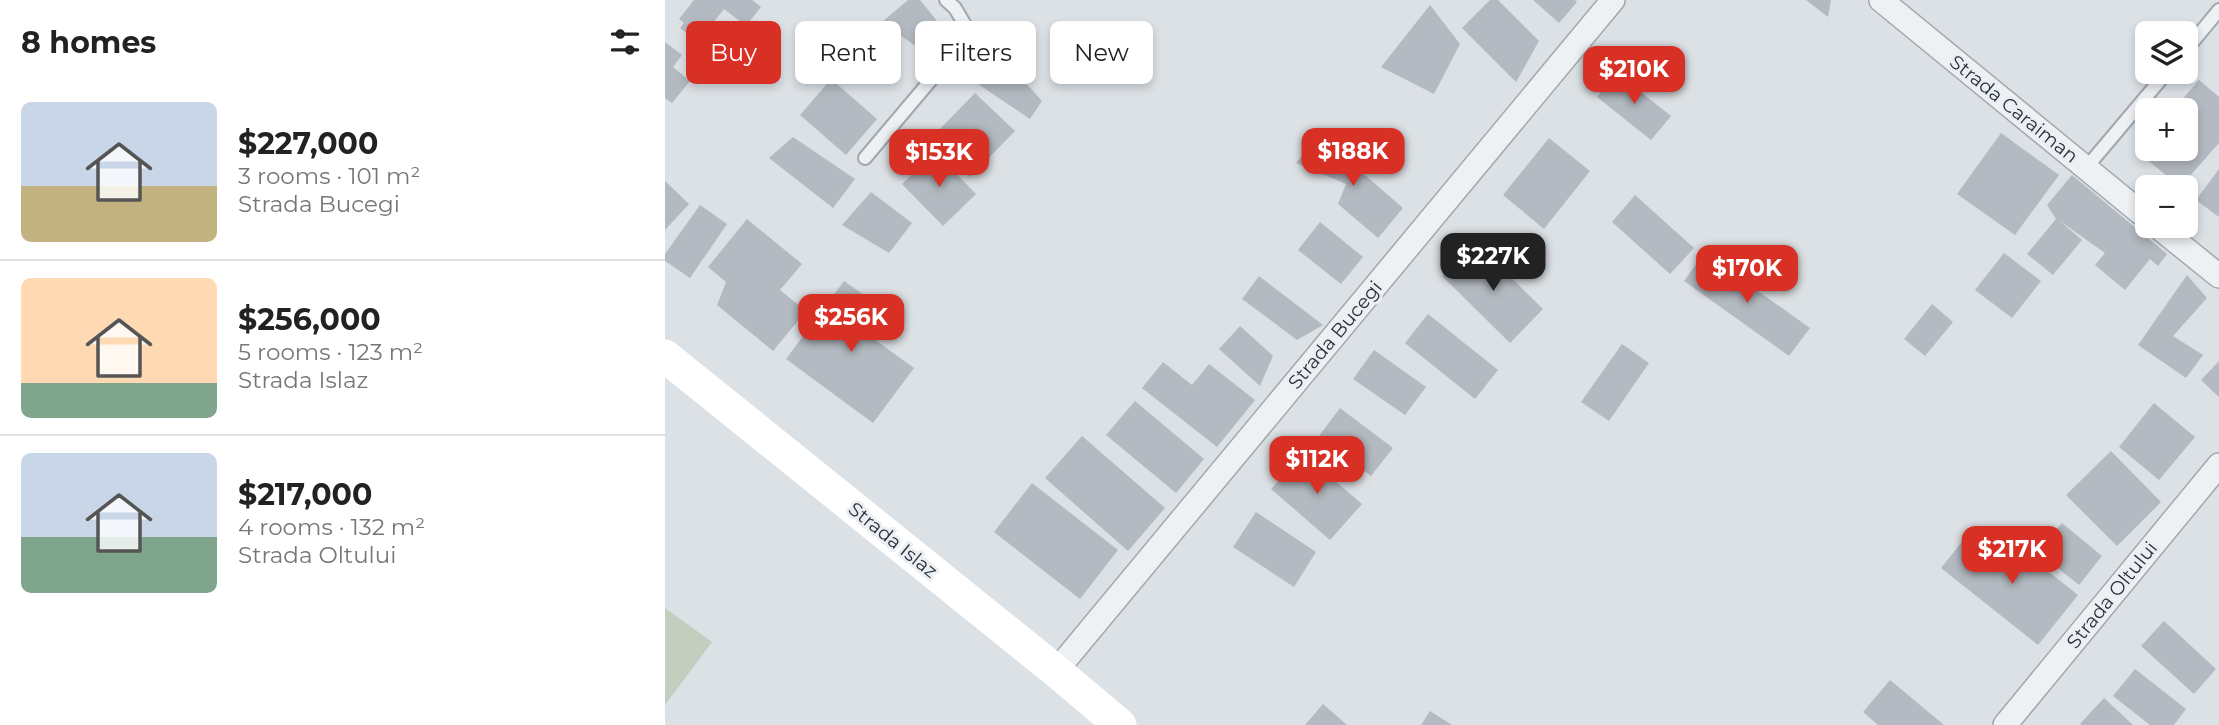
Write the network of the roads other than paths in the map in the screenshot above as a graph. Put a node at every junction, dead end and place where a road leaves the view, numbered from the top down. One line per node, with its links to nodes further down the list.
1 (946, 0): 7 (lane)
2 (1613, 0): 14 (street, Strada Bucegi)
3 (1881, 0): 8 (street, Strada Caraiman)
4 (2219, 10): 5 (lane)
5 (2198, 35)
6 (2157, 84): 8 (lane)
7 (865, 158)
8 (2086, 168): 9 (street, Strada Caraiman)
9 (2135, 208)
10 (2172, 238): 11 (street)
11 (2219, 276)
12 (665, 356): 14 (main road, Strada Islaz)
13 (2219, 466): 16 (street, Strada Oltului)
14 (1056, 671): 15 (main road, Strada Islaz)
15 (1120, 725)
16 (2005, 725)

